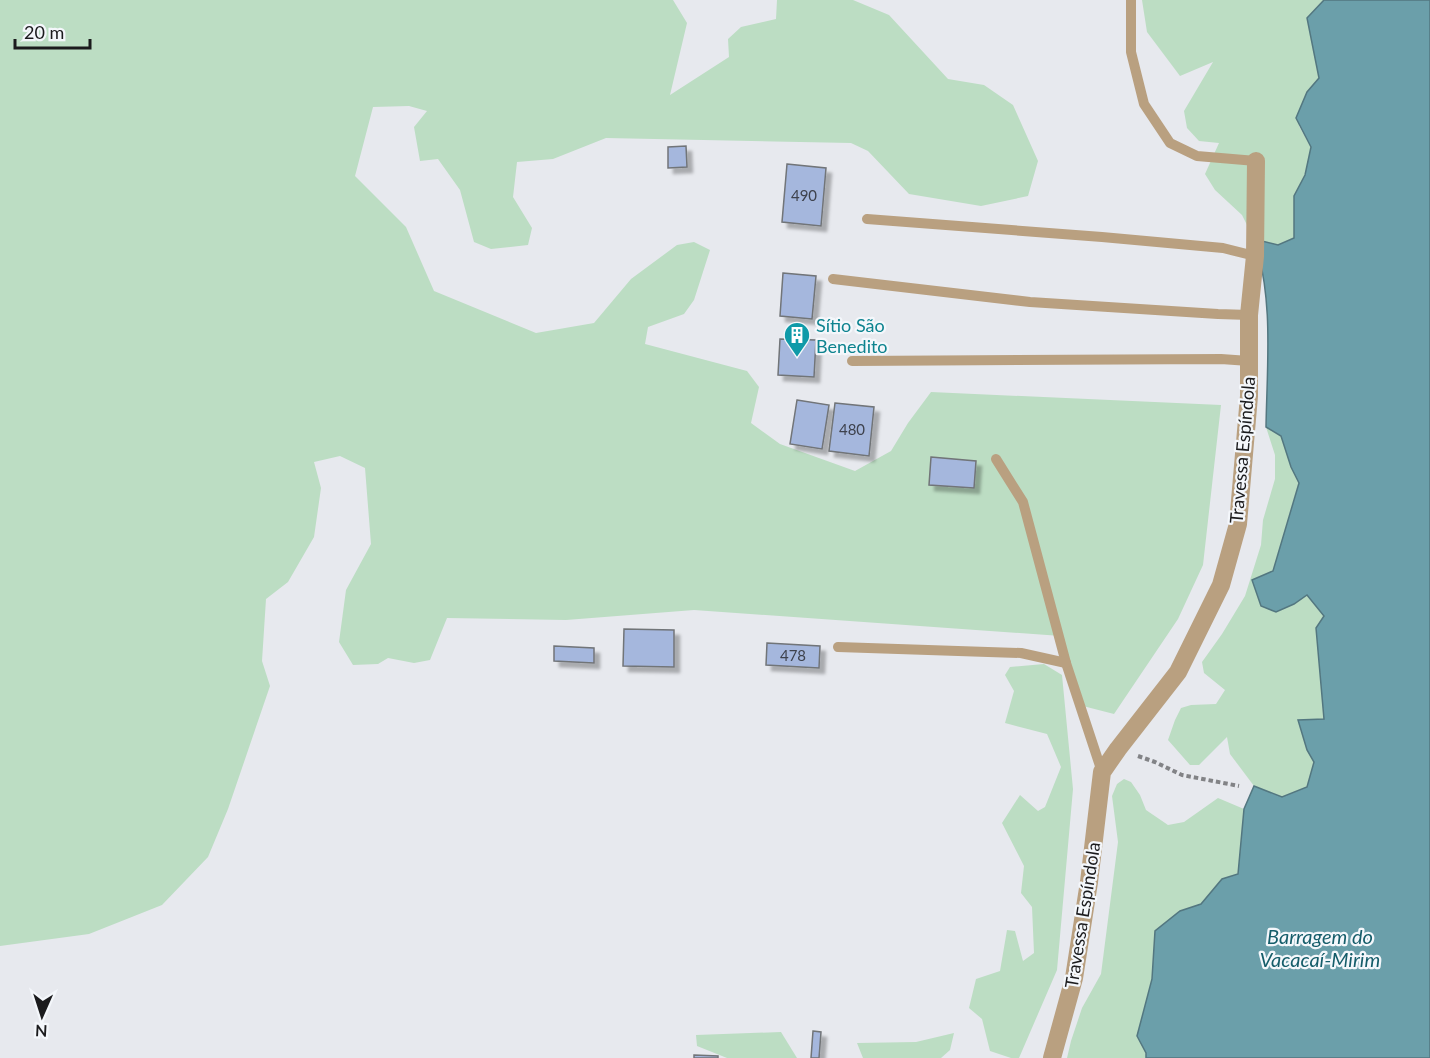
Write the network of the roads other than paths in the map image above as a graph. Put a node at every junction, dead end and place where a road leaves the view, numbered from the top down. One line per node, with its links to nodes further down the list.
1 (1131, 0): 2 (lane)
2 (1256, 161): 4 (street, Travessa Espíndola)
3 (867, 219): 4 (lane)
4 (1255, 255): 6 (street, Travessa Espíndola)
5 (833, 279): 6 (lane)
6 (1249, 315): 8 (street, Travessa Espíndola)
7 (852, 361): 8 (lane)
8 (1249, 362): 12 (street, Travessa Espíndola)
9 (996, 459): 11 (lane)
10 (838, 647): 11 (lane)
11 (1066, 663): 12 (lane)
12 (1102, 772): 13 (street, Travessa Espíndola)
13 (1052, 1058)

